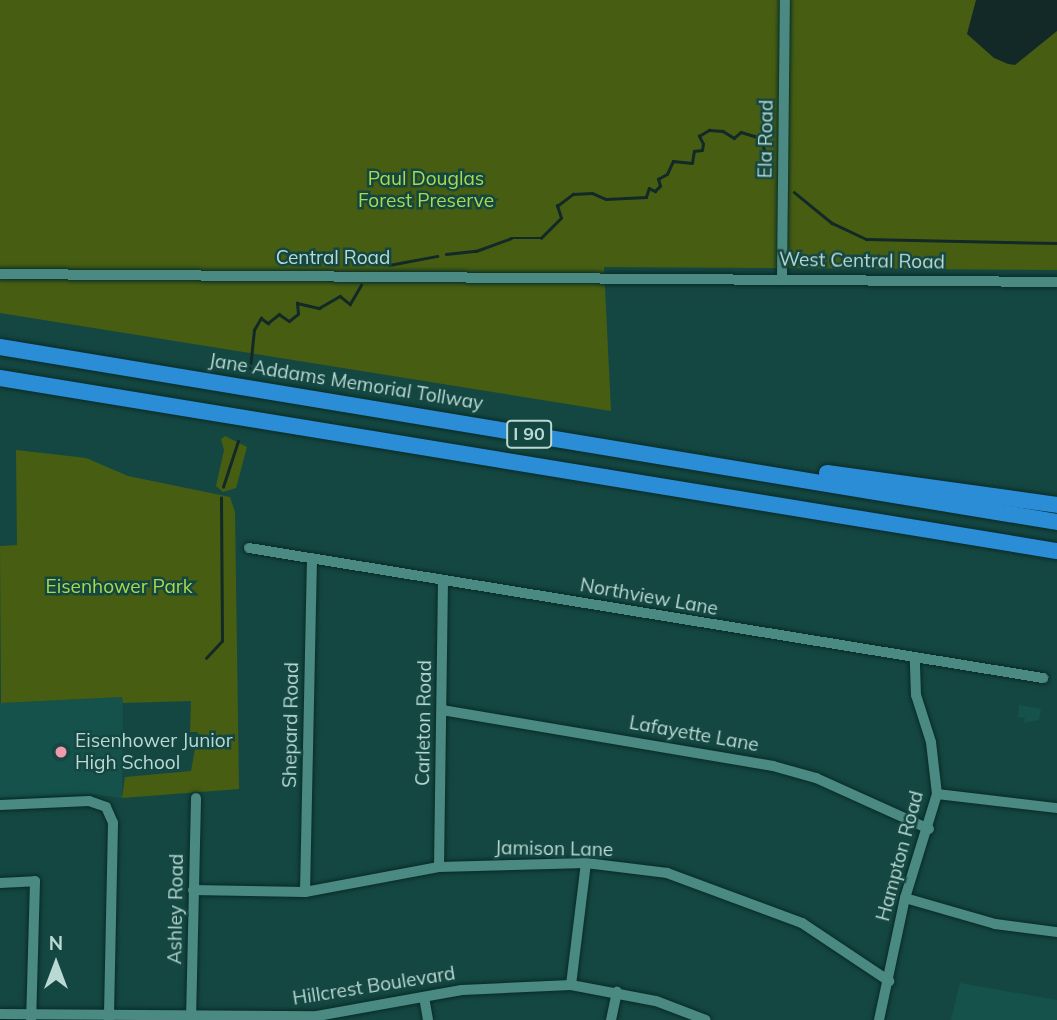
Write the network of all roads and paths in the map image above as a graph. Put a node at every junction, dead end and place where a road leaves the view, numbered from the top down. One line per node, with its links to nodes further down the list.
1 (785, 0): 4 (street, Ela Road)
2 (0, 274): 3 (street, Central Road)
3 (667, 276): 4 (street, West Central Road)
4 (782, 277): 5 (street, West Central Road)
5 (1057, 282)
6 (0, 347): 8 (highway, Jane Addams Memorial Tollway / I 90)
7 (0, 378): 12 (highway, I 90)
8 (656, 455): 9 (highway); 10 (highway, Jane Addams Memorial Tollway / I 90)
9 (1057, 505)
10 (1057, 522)
11 (249, 548): 13 (street, Northview Lane)
12 (1057, 551)
13 (312, 559): 14 (street, Northview Lane); 27 (street, Shepard Road)
14 (443, 580): 15 (street, Northview Lane); 17 (street, Carleton Road)
15 (915, 659): 16 (street, Northview Lane); 18 (street, Hampton Road)
16 (1043, 678)
17 (442, 710): 22 (street, Lafayette Lane); 24 (street, Carleton Road)
18 (937, 794): 21 (street); 22 (street, Hampton Road)
19 (196, 798): 26 (street, Ashley Road)
20 (0, 806): 36 (street)
21 (1057, 808)
22 (929, 830): 28 (street, Hampton Road)
23 (586, 863): 24 (street, Jamison Lane); 30 (street, Jamison Lane); 31 (street)
24 (439, 867): 27 (street, Jamison Lane)
25 (0, 883): 35 (street)
26 (193, 890): 27 (street, Jamison Lane); 37 (street, Ashley Road)
27 (305, 892)
28 (905, 898): 29 (street); 30 (street, Hampton Road)
29 (1057, 932)
30 (889, 981): 41 (street, Hampton Road)
31 (570, 985): 32 (street, Hillcrest Boulevard); 33 (street, Hillcrest Boulevard)
32 (617, 992): 39 (street); 40 (street, Hillcrest Boulevard)
33 (424, 997): 37 (street, Hillcrest Boulevard); 38 (street)
34 (0, 1014): 35 (street, Hillcrest Boulevard)
35 (31, 1016): 36 (street, Hillcrest Boulevard)
36 (109, 1017): 37 (street, Hillcrest Boulevard)
37 (191, 1018)
38 (428, 1020)
39 (611, 1020)
40 (706, 1020)
41 (879, 1020)

